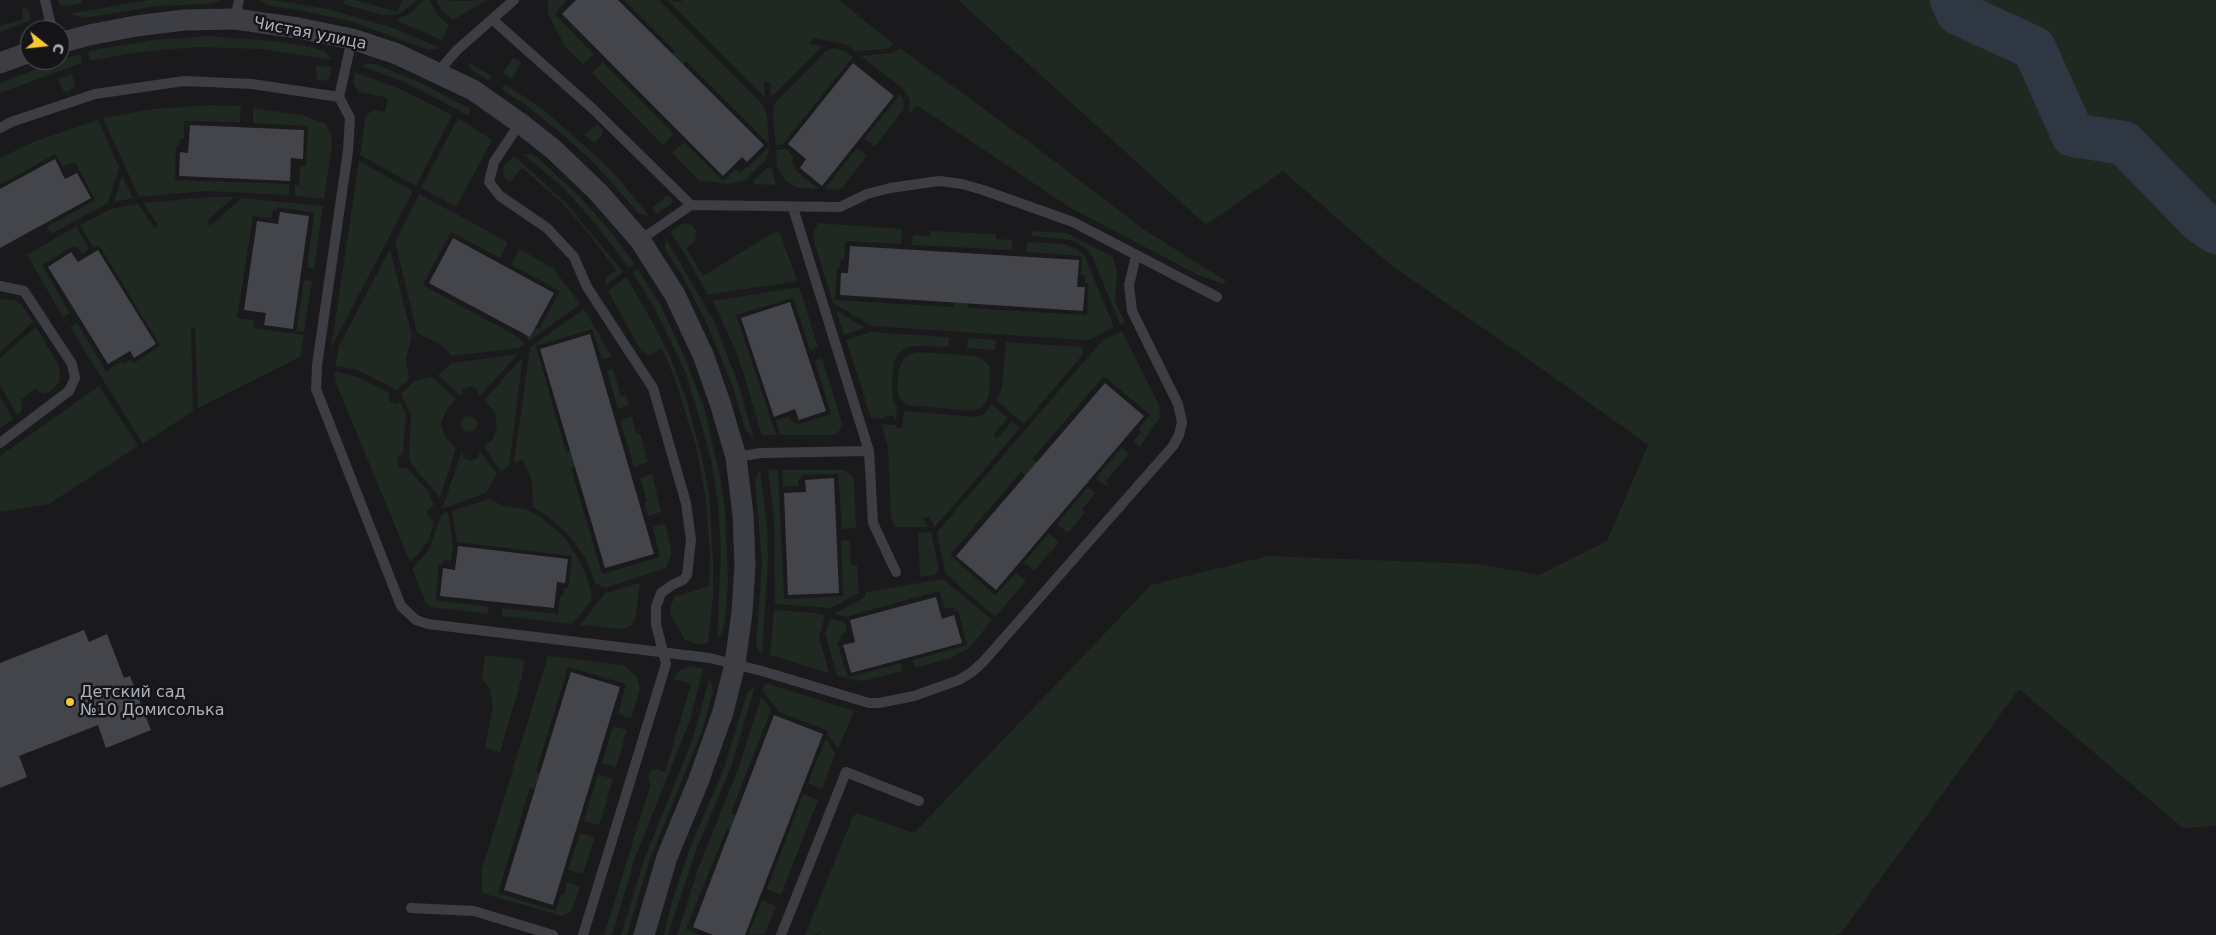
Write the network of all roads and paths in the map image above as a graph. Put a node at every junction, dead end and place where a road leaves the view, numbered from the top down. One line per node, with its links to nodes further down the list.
1 (45, 0): 4 (lane)
2 (514, 0): 5 (lane)
3 (237, 10): 6 (street, Чистая улица); 7 (street, Чистая улица)
4 (50, 20)
5 (493, 20): 10 (lane); 14 (lane)
6 (352, 39): 10 (street, Чистая улица); 11 (lane)
7 (70, 40)
8 (20, 56): 9 (street)
9 (0, 64)
10 (438, 72): 12 (street, Чистая улица)
11 (339, 97): 13 (lane); 24 (lane)
12 (520, 123): 16 (street, Чистая улица); 24 (lane)
13 (0, 128)
14 (691, 204): 15 (lane); 16 (lane)
15 (793, 208): 17 (lane); 21 (lane)
16 (640, 240): 22 (street, Чистая улица)
17 (1136, 256): 19 (lane); 25 (lane)
18 (0, 286): 20 (lane)
19 (1217, 298)
20 (0, 443)
21 (869, 451): 22 (lane); 23 (lane)
22 (736, 457): 25 (street, Чистая улица)
23 (896, 572)
24 (664, 653): 25 (lane); 29 (lane)
25 (736, 664): 30 (street, Чистая улица)
26 (919, 801): 31 (lane)
27 (411, 908): 28 (lane)
28 (553, 935)
29 (583, 935)
30 (644, 935)
31 (781, 935)

